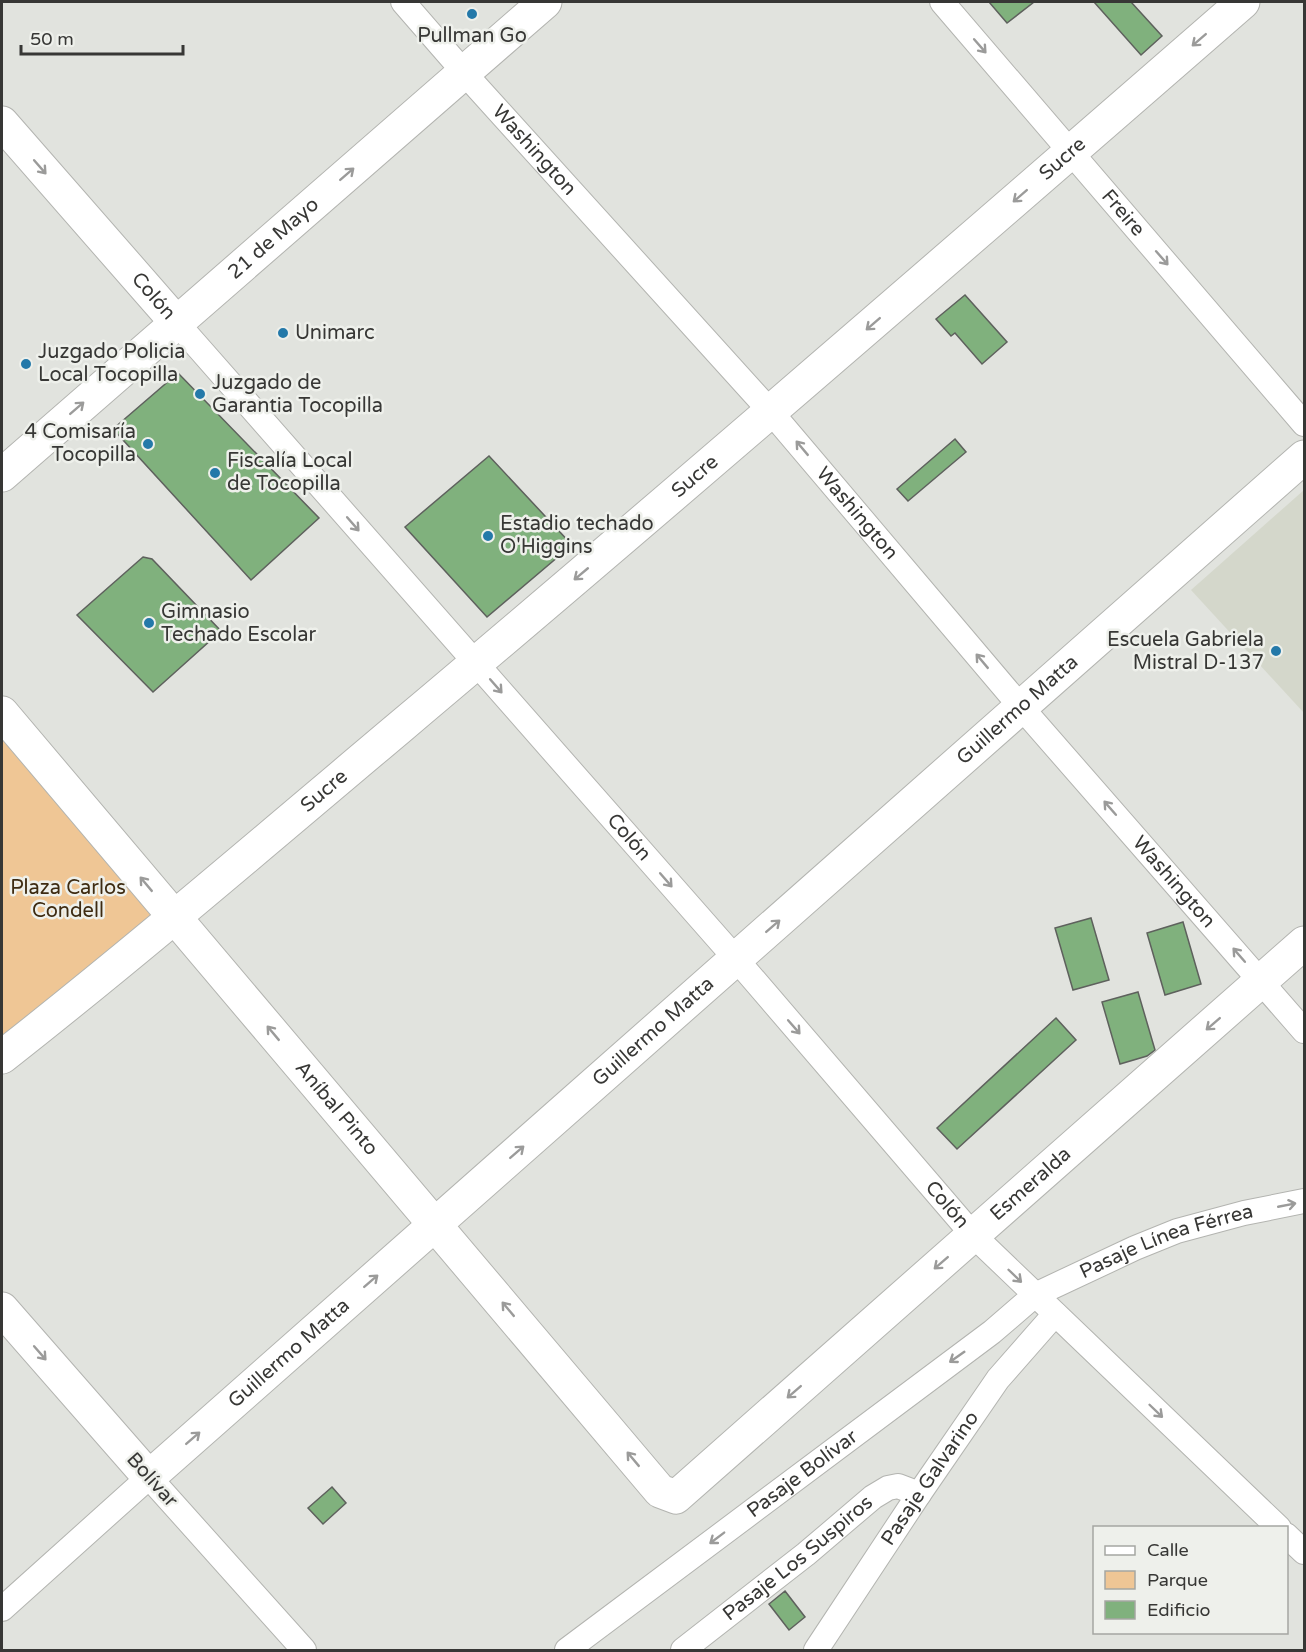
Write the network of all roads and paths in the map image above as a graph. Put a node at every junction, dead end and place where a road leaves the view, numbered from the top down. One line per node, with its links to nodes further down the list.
1 (403, 2): 5 (street, Washington)
2 (545, 2): 5 (street, 21 de Mayo)
3 (942, 2): 7 (street, Freire, one-way to 7)
4 (1243, 2): 7 (street, Sucre, one-way to 7)
5 (464, 72): 8 (street, 21 de Mayo, one-way to 5); 9 (street, Washington)
6 (2, 123): 8 (street, Colón, one-way to 8)
7 (1071, 152): 9 (street, Sucre, one-way to 9); 10 (street, Freire, one-way to 10)
8 (176, 322): 12 (street, 21 de Mayo, one-way to 8); 13 (street, Colón, one-way to 13)
9 (771, 412): 13 (street, Sucre, one-way to 13); 14 (street, Washington, one-way to 9)
10 (1305, 424)
11 (1305, 457): 14 (street, Guillermo Matta)
12 (2, 474)
13 (476, 663): 16 (street, Sucre); 18 (street, Colón, one-way to 18)
14 (1021, 707): 18 (street, Guillermo Matta, one-way to 14); 19 (street, Washington, one-way to 14)
15 (2, 713): 16 (street, Aníbal Pinto, one-way to 15)
16 (174, 917): 21 (street, Sucre); 23 (street, Aníbal Pinto, one-way to 16)
17 (1305, 943): 19 (street, Esmeralda)
18 (736, 959): 23 (street, Guillermo Matta, one-way to 18); 24 (street, Colón, one-way to 24)
19 (1262, 981): 20 (street, Washington); 24 (street, Esmeralda, one-way to 24)
20 (1305, 1031)
21 (2, 1057)
22 (1305, 1202): 25 (street, Pasaje Línea Férrea, one-way to 22)
23 (436, 1224): 30 (street, Guillermo Matta, one-way to 23); 32 (street, Aníbal Pinto, one-way to 23)
24 (973, 1235): 25 (street, Colón, one-way to 25); 32 (street, Esmeralda, one-way to 32)
25 (1035, 1295): 27 (street, Colón); 28 (street, Pasaje Bolívar)
26 (2, 1309): 30 (street, Bolívar, one-way to 30)
27 (1055, 1314): 29 (street, Pasaje Galvarino); 33 (street, Colón, one-way to 33)
28 (992, 1332): 29 (street); 38 (street, Pasaje Bolívar, one-way to 38)
29 (1020, 1354): 31 (street, Pasaje Galvarino)
30 (149, 1477): 36 (street, Guillermo Matta); 37 (street, Bolívar)
31 (919, 1494): 39 (street, Pasaje Los Suspiros); 40 (street, Pasaje Galvarino)
32 (675, 1497)
33 (1278, 1526)
34 (1288, 1536): 35 (street)
35 (1305, 1552)
36 (2, 1609)
37 (304, 1650)
38 (567, 1650)
39 (683, 1650)
40 (816, 1650)

